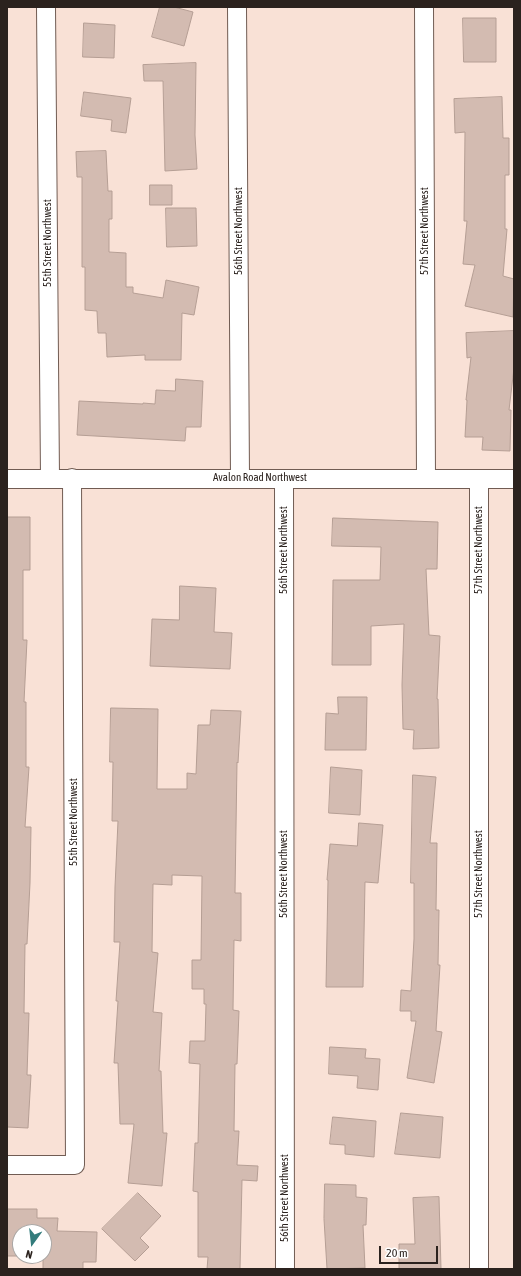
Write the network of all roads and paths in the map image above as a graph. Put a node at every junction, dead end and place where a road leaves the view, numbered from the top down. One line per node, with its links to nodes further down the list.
1 (46, 7): 4 (street, 55th Street Northwest)
2 (237, 7): 6 (street, 56th Street Northwest)
3 (424, 7): 9 (street, 57th Street Northwest)
4 (50, 478): 5 (street, Avalon Road Northwest); 8 (street, Avalon Road Northwest)
5 (72, 478): 6 (street, Avalon Road Northwest); 12 (street, 55th Street Northwest)
6 (240, 478): 7 (street, Avalon Road Northwest)
7 (284, 478): 9 (street, Avalon Road Northwest); 13 (street, 56th Street Northwest)
8 (7, 479)
9 (426, 479): 10 (street, Avalon Road Northwest)
10 (479, 479): 11 (street, Avalon Road Northwest); 14 (street, 57th Street Northwest)
11 (514, 479)
12 (7, 1165)
13 (284, 1269)
14 (480, 1269)

